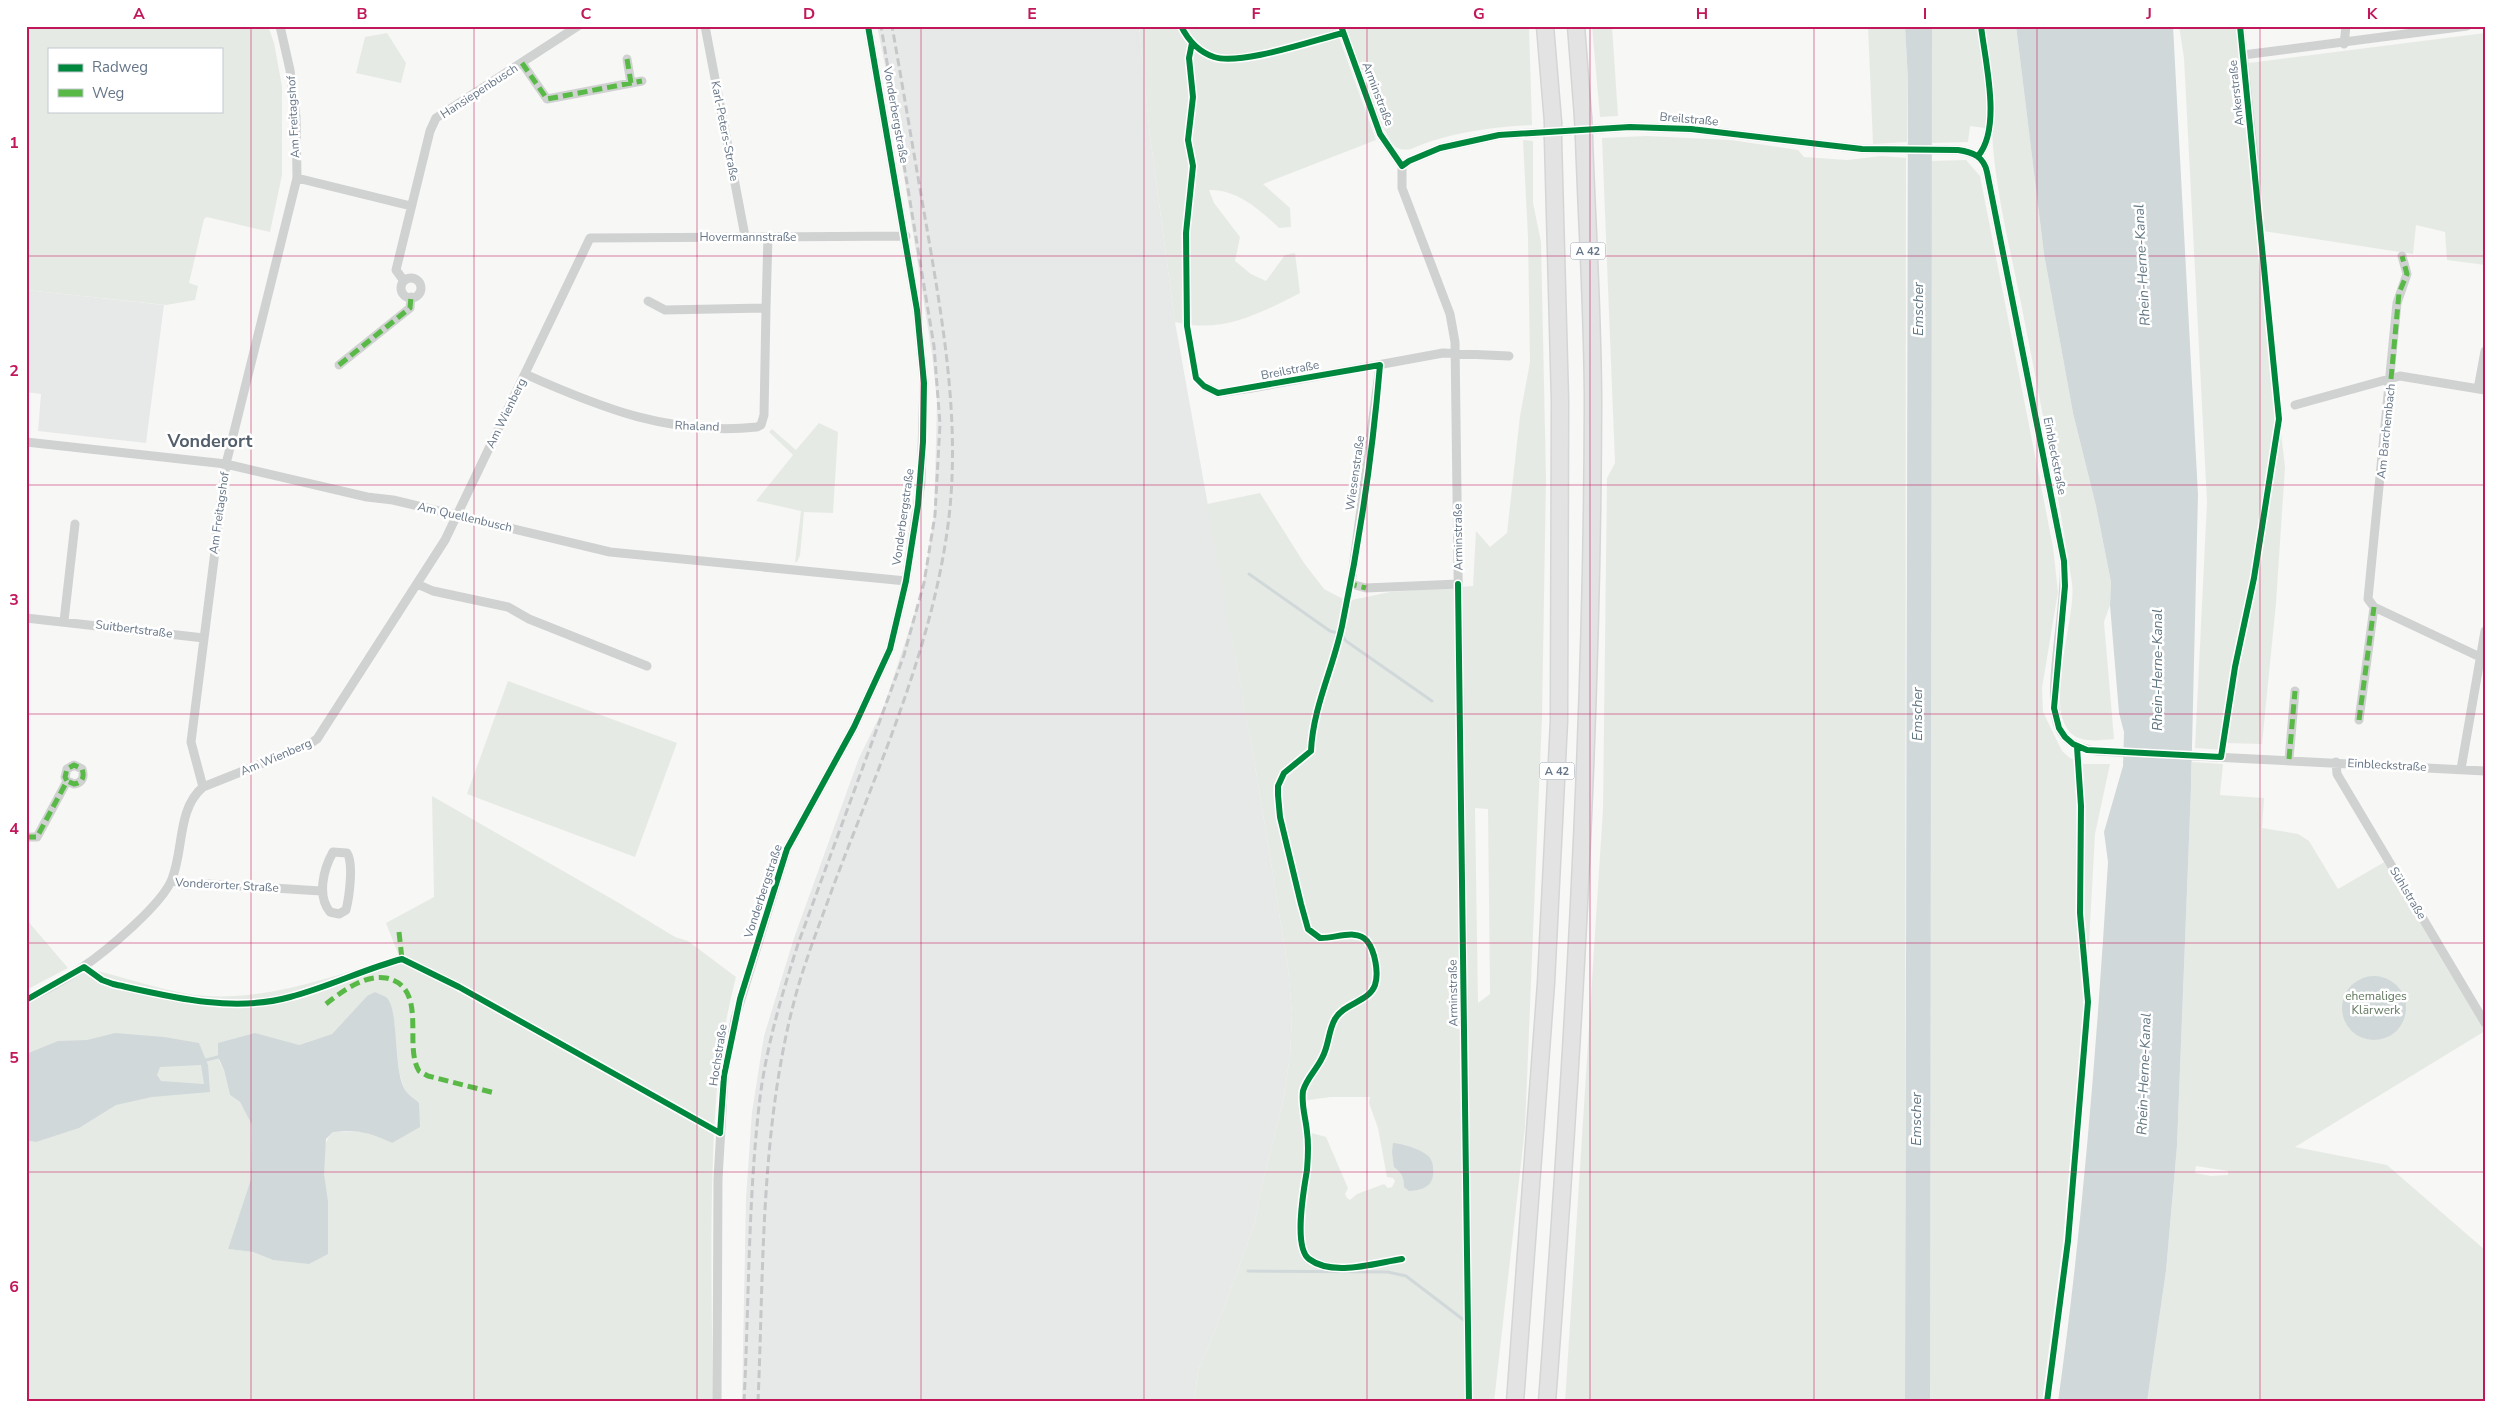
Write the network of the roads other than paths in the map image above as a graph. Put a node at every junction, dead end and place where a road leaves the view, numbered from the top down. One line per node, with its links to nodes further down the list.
1 (280, 26): 21 (street, Am Freitagshof)
2 (578, 26): 15 (street, Hansiepenbusch)
3 (705, 26): 23 (street, Karl-Peters-Straße)
4 (868, 26): 25 (street, Vonderbergstraße)
5 (1341, 26): 20 (street, Arminstraße)
6 (1545, 26): 72 (highway, A 42, bridge)
7 (1576, 26): 73 (highway, A 42, bridge)
8 (1981, 26): 18 (street)
9 (2240, 26): 13 (street, Ankerstraße)
10 (2346, 26): 12 (street)
11 (2467, 26): 12 (street, Ankerstraße)
12 (2344, 44): 13 (street, Ankerstraße)
13 (2243, 55): 19 (street, Ankerstraße)
14 (627, 59): 17 (street)
15 (522, 63): 17 (street, Hansiepenbusch); 22 (street, Hansiepenbusch)
16 (642, 81): 17 (street, Hansiepenbusch)
17 (631, 83)
18 (1978, 156): 20 (street, Breilstraße); 58 (street, Einbleckstraße)
19 (2254, 158)
20 (1402, 166): 33 (street, Arminstraße)
21 (297, 178): 22 (street); 43 (street, Am Freitagshof)
22 (411, 206): 28 (street, Hansiepenbusch)
23 (745, 236): 24 (street, Hovermannstraße); 26 (street, Hovermannstraße)
24 (768, 236): 25 (street, Hovermannstraße); 31 (street, Rhaland)
25 (906, 236): 46 (street, Vonderbergstraße)
26 (590, 238): 37 (street, Am Wienberg)
27 (2402, 256): 38 (street, Am Barchembach)
28 (404, 281): 29 (street, Hansiepenbusch); 29 (street)
29 (411, 297): 36 (street)
30 (648, 300): 31 (street)
31 (766, 308): 37 (street, Rhaland)
32 (2485, 351): 40 (street)
33 (1455, 352): 34 (street, Breilstraße); 35 (street, Breilstraße); 48 (street, Arminstraße)
34 (1509, 356)
35 (1380, 364): 39 (street, Breilstraße); 48 (street, Wiesenstraße)
36 (339, 365)
37 (525, 374): 44 (street, Am Wienberg)
38 (2391, 379): 40 (street); 41 (street); 49 (street, Am Barchembach)
39 (1204, 386)
40 (2481, 390)
41 (2294, 405)
42 (26, 442): 43 (street, Am Quellenbusch)
43 (226, 464): 44 (street, Am Quellenbusch); 53 (street, Am Freitagshof)
44 (457, 515): 46 (street, Am Quellenbusch); 47 (street, Am Wienberg)
45 (75, 524): 51 (street)
46 (906, 581): 67 (street, Vonderbergstraße)
47 (417, 584): 55 (street); 63 (street, Am Wienberg)
48 (1458, 584): 71 (street, Arminstraße)
49 (2374, 607): 54 (street); 57 (street, Am Barchembach)
50 (26, 618): 51 (street, Suitbertstraße)
51 (64, 621): 53 (street, Suitbertstraße)
52 (2485, 631): 54 (street)
53 (204, 638): 63 (street, Am Freitagshof)
54 (2480, 657): 60 (street)
55 (647, 666)
56 (2295, 691): 58 (street)
57 (2360, 720)
58 (2289, 759): 59 (street, Einbleckstraße)
59 (2336, 762): 60 (street, Einbleckstraße); 69 (street, Sühlstraße)
60 (2462, 769): 61 (street, Einbleckstraße)
61 (2485, 771)
62 (67, 781): 64 (street)
63 (204, 787): 65 (street)
64 (26, 837)
65 (172, 880): 66 (street, Vonderorter Straße); 68 (street, Vonderorter Straße)
66 (321, 891): 66 (street)
67 (746, 982): 70 (street, Hochstraße)
68 (26, 1000)
69 (2485, 1023)
70 (717, 1402)
71 (1469, 1402)
72 (1515, 1402)
73 (1547, 1402)

